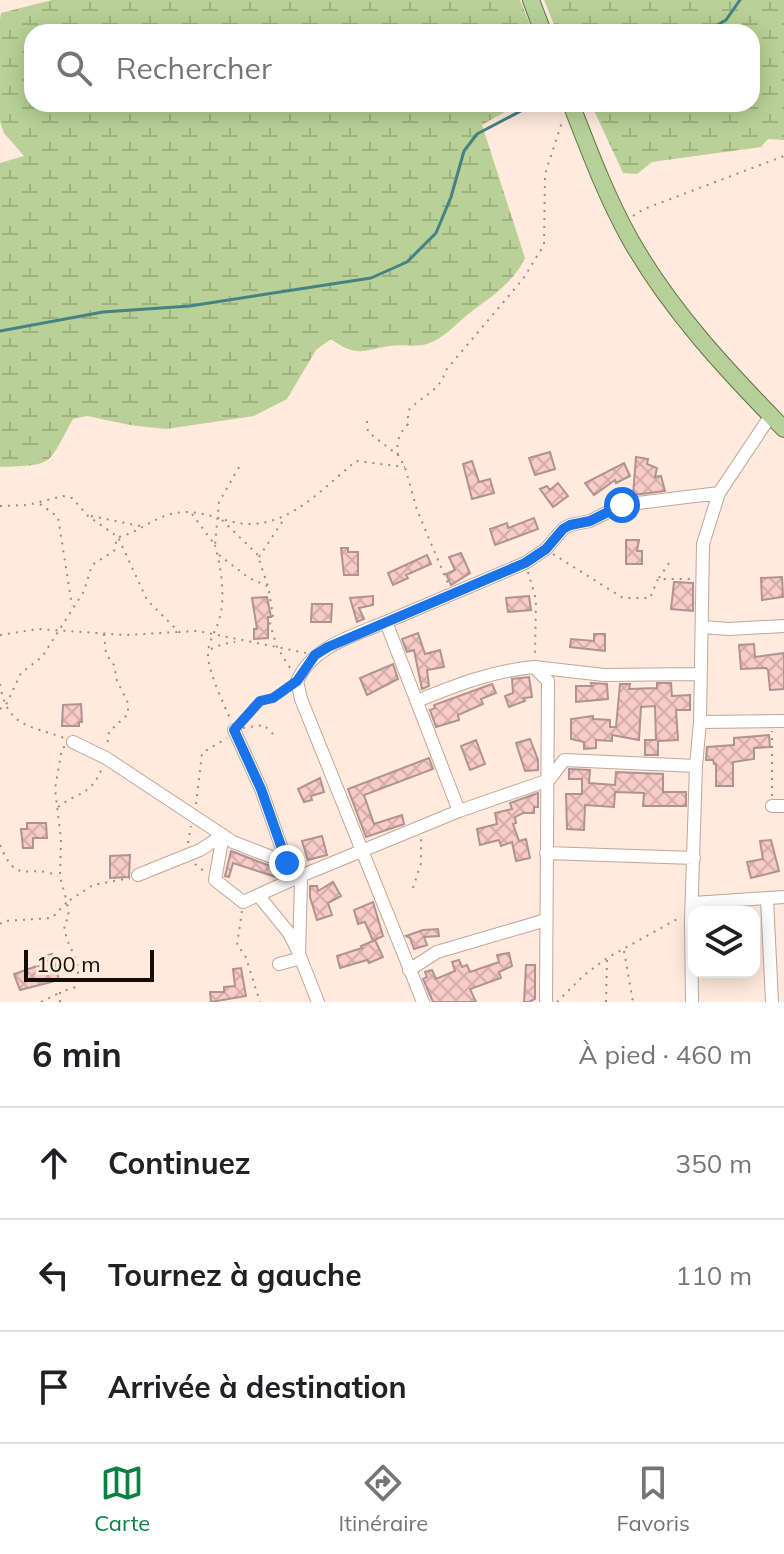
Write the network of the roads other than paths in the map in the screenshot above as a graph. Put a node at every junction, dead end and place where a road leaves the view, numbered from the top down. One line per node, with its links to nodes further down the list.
1 (531, 0): 2 (main road)
2 (540, 24)
3 (568, 112): 4 (main road)
4 (771, 415): 5 (main road); 6 (street)
5 (784, 429)
6 (719, 493): 7 (street); 9 (street)
7 (386, 622): 12 (street); 21 (street)
8 (784, 626): 9 (street)
9 (702, 627): 11 (street)
10 (534, 667): 11 (street); 12 (street); 18 (street)
11 (699, 674): 14 (street)
12 (417, 701): 19 (street)
13 (784, 721): 14 (street)
14 (700, 722): 17 (street)
15 (234, 730): 24 (street)
16 (73, 742): 20 (street)
17 (696, 766): 18 (street); 23 (street)
18 (549, 780): 19 (street); 22 (street)
19 (459, 811): 21 (street)
20 (223, 835): 24 (street); 25 (street); 27 (street)
21 (363, 851): 26 (street); 34 (street)
22 (546, 853): 23 (street); 31 (street)
23 (694, 858): 30 (street)
24 (287, 863): 26 (street)
25 (138, 875)
26 (298, 877): 27 (street); 32 (street)
27 (258, 895): 32 (street)
28 (784, 897): 29 (street)
29 (767, 899): 30 (street); 40 (street)
30 (692, 906)
31 (546, 920): 34 (street); 36 (street)
32 (300, 956): 33 (street); 37 (street)
33 (279, 964)
34 (409, 970): 38 (street)
35 (692, 978): 39 (street)
36 (548, 1001)
37 (318, 1002)
38 (423, 1002)
39 (692, 1002)
40 (772, 1002)

